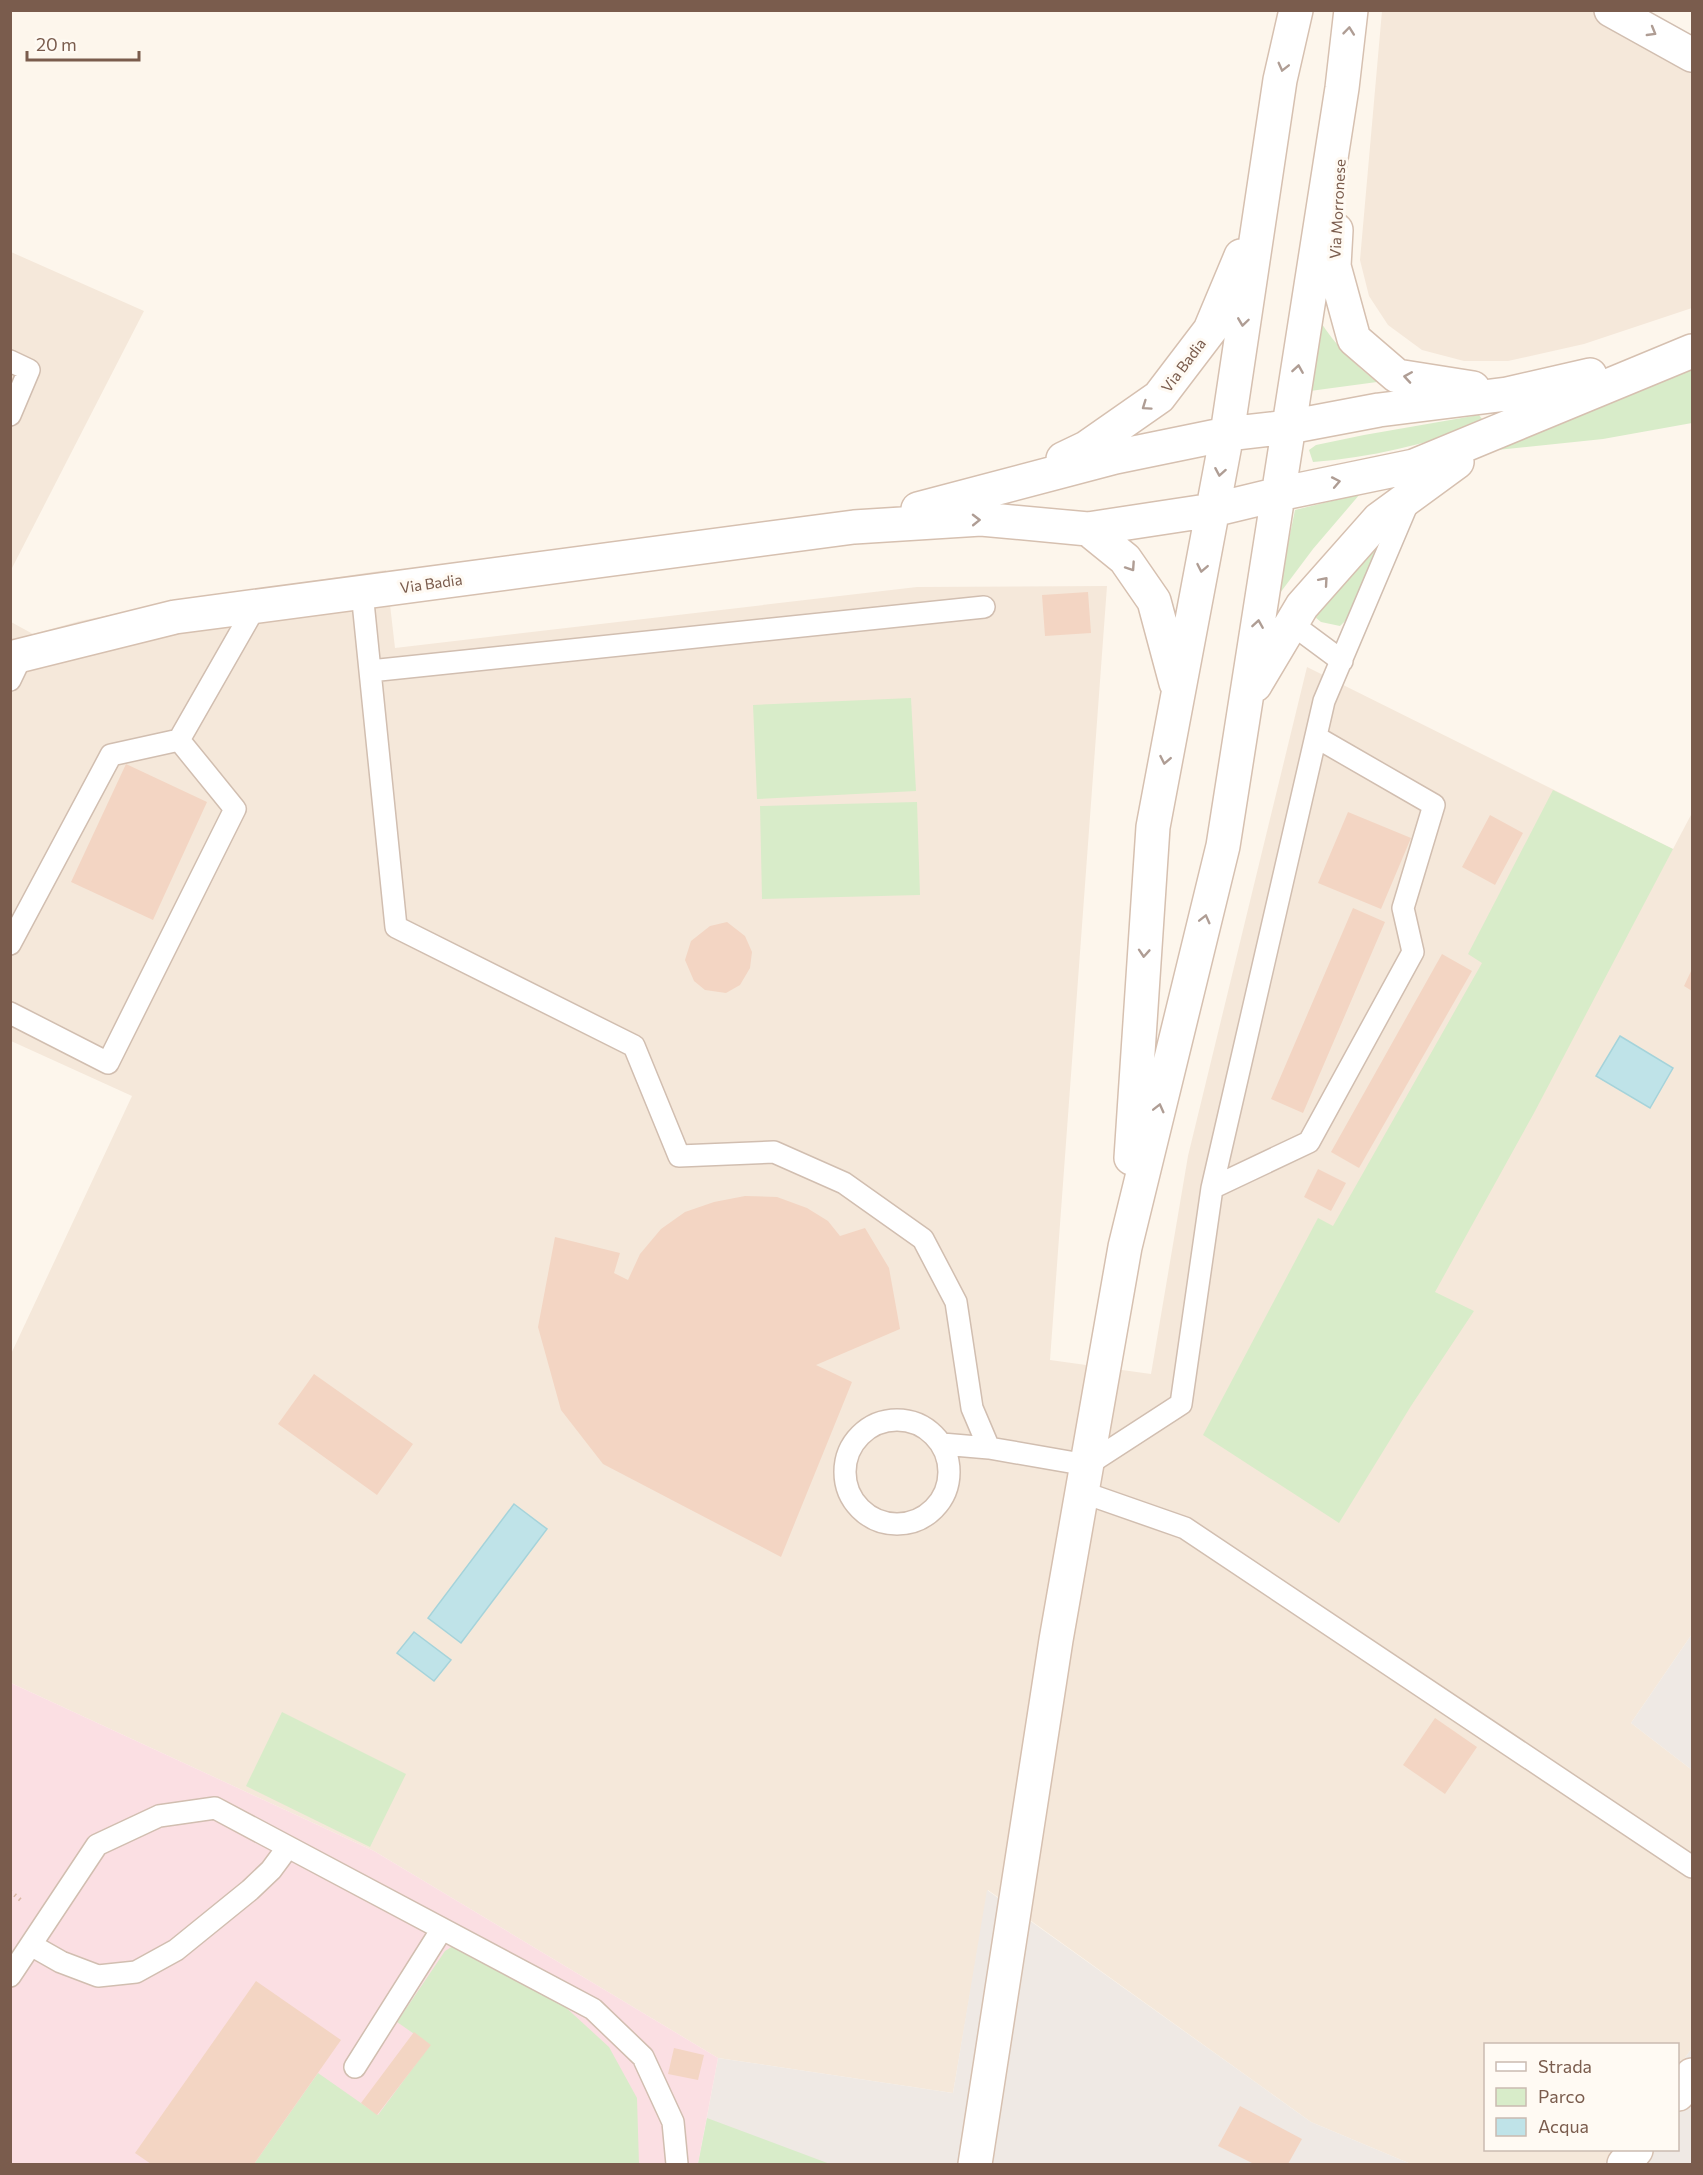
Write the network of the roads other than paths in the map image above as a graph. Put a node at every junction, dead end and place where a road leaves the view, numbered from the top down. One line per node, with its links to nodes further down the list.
1 (1296, 10): 6 (main road, one-way to 6)
2 (1351, 10): 5 (main road, one-way to 2)
3 (1611, 10): 4 (main road, one-way to 4)
4 (1692, 55)
5 (1342, 88): 9 (main road, Via Morronese, one-way to 5); 12 (main road, one-way to 5)
6 (1259, 213): 13 (main road, one-way to 13); 14 (main road, Via Badia, one-way to 14)
7 (1683, 354): 9 (main road, Via Morronese); 11 (main road, Via Morronese)
8 (10, 361): 10 (lane)
9 (1507, 394): 12 (main road, Via Morronese)
10 (10, 415)
11 (1506, 426): 15 (main road, Via Morronese, one-way to 11); 16 (main road, Via Morronese)
12 (1289, 427): 13 (main road, Via Badia); 15 (main road)
13 (1227, 434): 14 (main road, Via Badia); 17 (main road, one-way to 17)
14 (1017, 482): 18 (main road, Via Badia)
15 (1279, 494): 17 (main road, Via Badia); 28 (main road, one-way to 15)
16 (1412, 495): 23 (main road, Via Morronese, one-way to 16); 24 (lane)
17 (1213, 510): 19 (main road, Via Badia); 27 (main road, one-way to 27)
18 (854, 527): 19 (main road, Via Badia, one-way to 19); 20 (main road, Via Badia)
19 (1088, 529): 27 (main road, one-way to 27)
20 (362, 592): 21 (main road, Via Badia); 26 (lane)
21 (255, 607): 25 (main road, Via Badia); 30 (lane)
22 (984, 607): 26 (lane)
23 (1292, 624): 24 (lane); 28 (main road, Via Morronese)
24 (1342, 660): 29 (lane)
25 (14, 664)
26 (370, 671): 36 (lane)
27 (1178, 692): 34 (main road, one-way to 34)
28 (1246, 700): 34 (main road, one-way to 28)
29 (1316, 737): 33 (lane); 33 (lane)
30 (179, 740): 31 (lane); 32 (lane)
31 (10, 944)
32 (10, 1014)
33 (1212, 1188): 37 (lane)
34 (1125, 1247): 37 (main road)
35 (942, 1444): 35 (lane); 36 (lane)
36 (989, 1448): 37 (lane)
37 (1084, 1479): 39 (lane); 48 (main road)
38 (288, 1847): 40 (lane); 41 (lane); 41 (lane)
39 (1692, 1868)
40 (442, 1929): 43 (lane); 47 (lane)
41 (31, 1945): 42 (lane)
42 (10, 1976)
43 (355, 2067)
44 (1692, 2075): 45 (main road)
45 (1679, 2091)
46 (1635, 2151): 49 (main road)
47 (676, 2164)
48 (975, 2164)
49 (1624, 2164)

